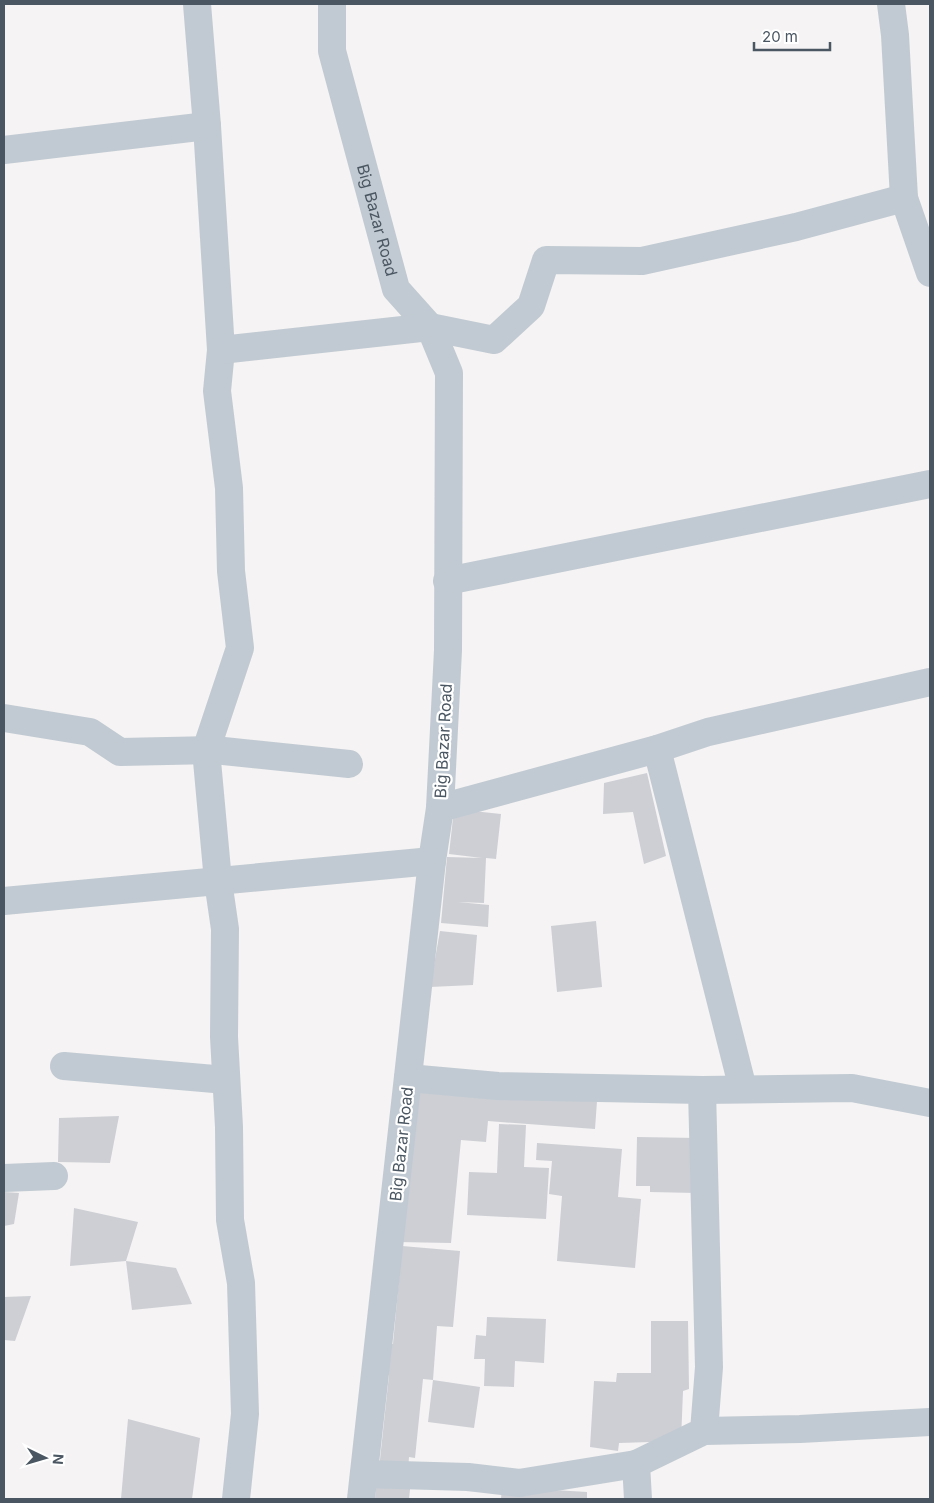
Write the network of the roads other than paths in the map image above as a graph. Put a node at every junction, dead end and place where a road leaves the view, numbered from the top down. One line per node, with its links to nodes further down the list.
1 (196, 4): 4 (street)
2 (332, 4): 8 (street, Big Bazar Road)
3 (890, 4): 6 (street)
4 (206, 126): 5 (street); 9 (street)
5 (4, 150)
6 (904, 198): 7 (street); 8 (street)
7 (930, 273)
8 (430, 326): 9 (street); 11 (street, Big Bazar Road)
9 (221, 350): 15 (street)
10 (930, 484): 11 (street)
11 (447, 581): 17 (street, Big Bazar Road)
12 (930, 682): 14 (street)
13 (4, 718): 15 (street)
14 (657, 749): 17 (street); 24 (street)
15 (206, 750): 16 (street); 19 (street)
16 (349, 764)
17 (440, 808): 18 (street, Big Bazar Road)
18 (432, 861): 19 (street); 22 (street, Big Bazar Road)
19 (218, 881): 20 (street); 23 (street)
20 (4, 901)
21 (64, 1066): 23 (street)
22 (408, 1078): 25 (street); 32 (street, Big Bazar Road)
23 (226, 1080): 33 (street)
24 (743, 1089): 25 (street); 26 (street)
25 (702, 1090): 30 (street)
26 (930, 1103)
27 (54, 1176): 28 (street)
28 (4, 1178)
29 (930, 1422): 30 (street)
30 (704, 1431): 31 (street)
31 (636, 1464): 32 (street); 34 (street)
32 (363, 1487)
33 (236, 1499)
34 (638, 1499)

